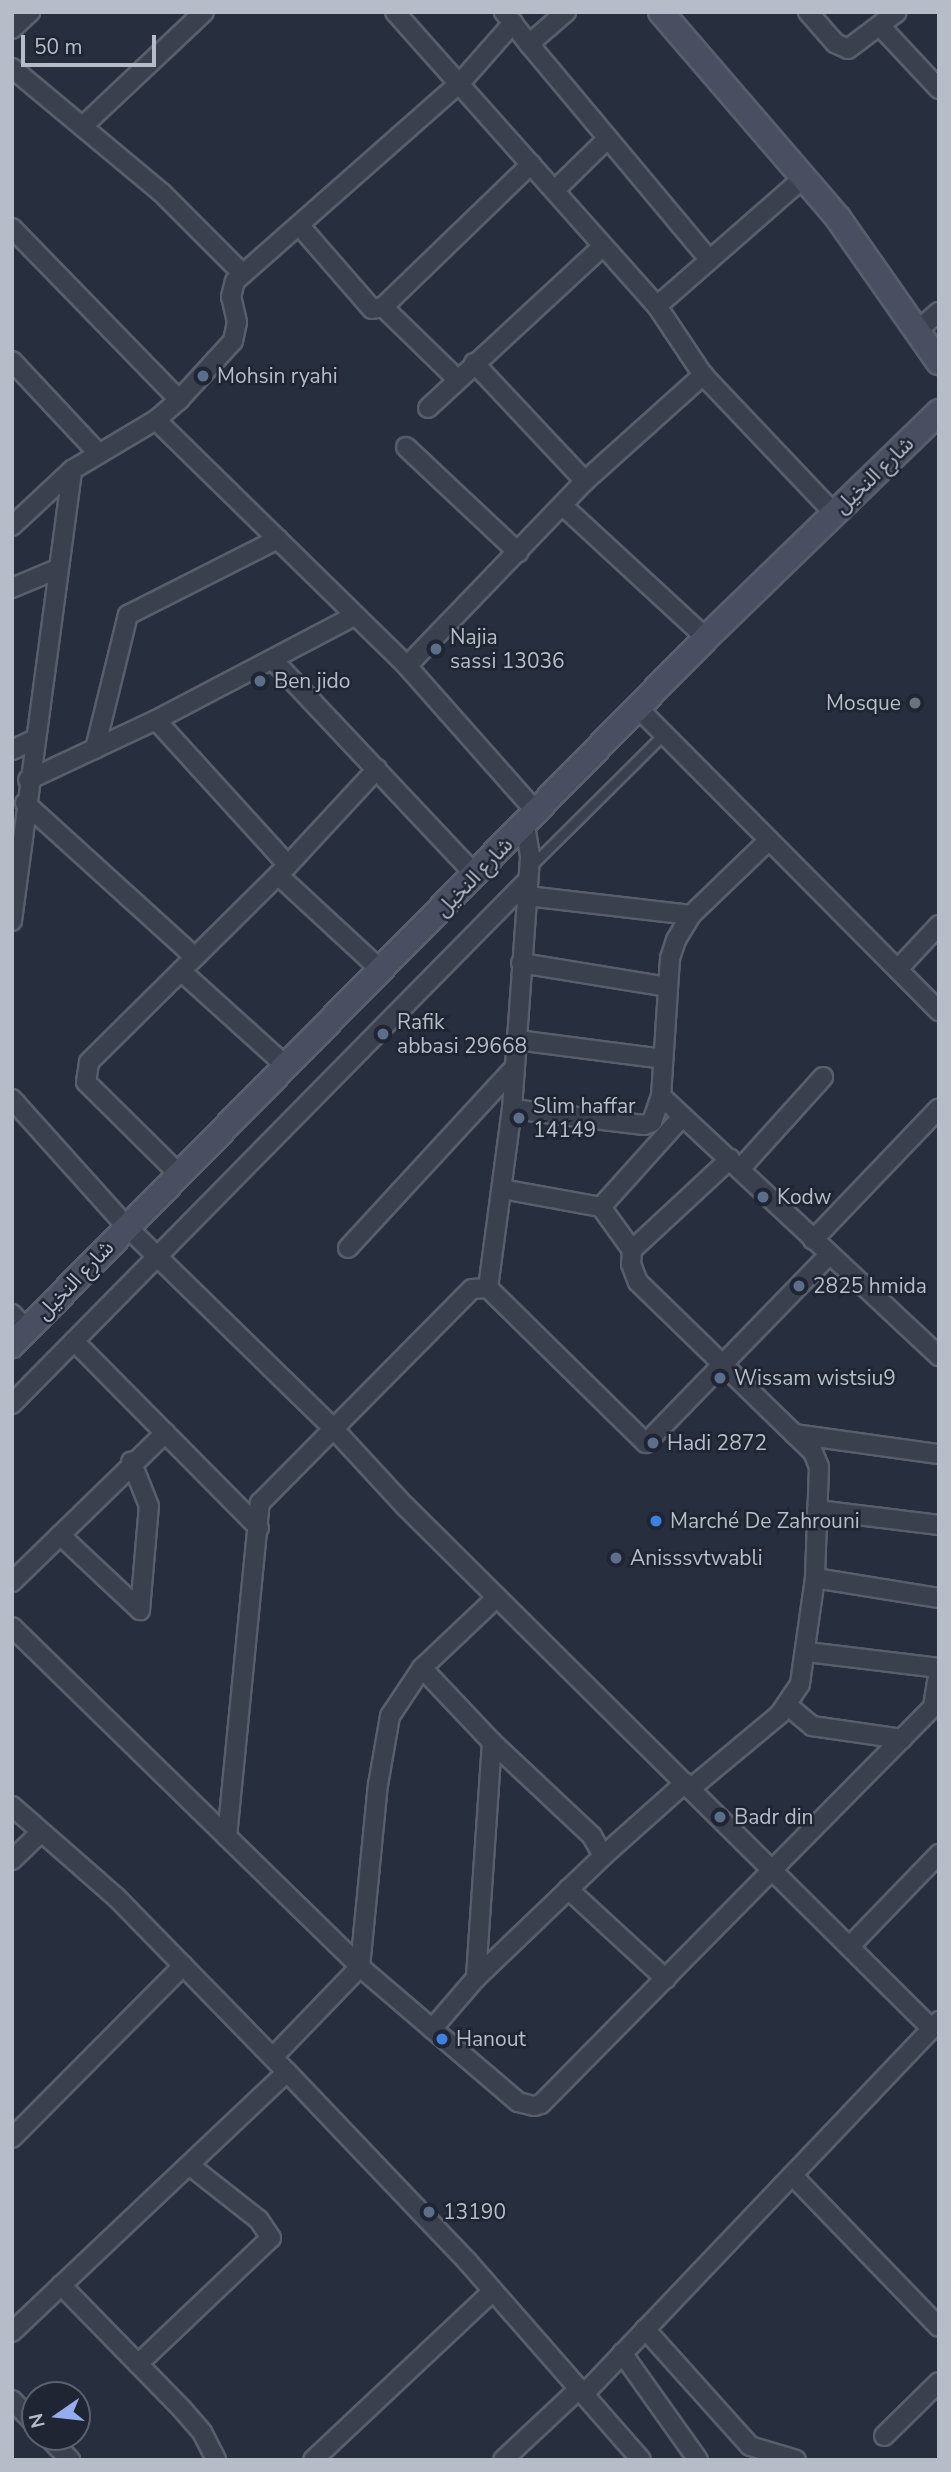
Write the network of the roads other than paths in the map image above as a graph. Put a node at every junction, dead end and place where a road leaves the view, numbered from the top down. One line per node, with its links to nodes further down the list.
1 (30, 12): 10 (street)
2 (204, 12): 15 (street)
3 (395, 12): 13 (street)
4 (566, 12): 11 (street)
5 (661, 12): 18 (main road)
6 (808, 12): 9 (street)
7 (897, 12): 9 (street)
8 (508, 18): 11 (street); 13 (street)
9 (881, 27): 14 (street)
10 (12, 29)
11 (529, 44): 16 (street)
12 (12, 68): 15 (street)
13 (461, 82): 17 (street); 20 (street)
14 (939, 89)
15 (83, 126): 24 (street)
16 (606, 139): 19 (street); 23 (street)
17 (531, 164): 19 (street); 26 (street)
18 (803, 178): 23 (street); 28 (main road)
19 (555, 190): 22 (street)
20 (299, 225): 24 (street); 26 (street)
21 (12, 228): 34 (street)
22 (603, 246): 25 (street); 31 (street)
23 (709, 259): 25 (street)
24 (242, 273): 34 (street)
25 (657, 306): 32 (street)
26 (383, 307): 33 (street)
27 (939, 312): 28 (street)
28 (918, 330): 30 (main road)
29 (12, 361): 39 (street)
30 (939, 362)
31 (474, 363): 33 (street); 41 (street)
32 (704, 375): 41 (street); 43 (street)
33 (456, 379): 35 (street)
34 (179, 400): 37 (street)
35 (428, 408)
36 (939, 412): 43 (main road, شارع النخيل)
37 (156, 420): 39 (street); 45 (street)
38 (405, 447): 46 (street)
39 (98, 453): 40 (street)
40 (72, 470): 44 (street); 47 (street)
41 (585, 481): 42 (street)
42 (563, 506): 46 (street); 50 (street)
43 (835, 513): 50 (main road, شارع النخيل)
44 (15, 518)
45 (278, 539): 49 (street); 57 (street)
46 (518, 552): 52 (street)
47 (57, 569): 48 (street); 56 (street)
48 (12, 588)
49 (354, 616): 51 (street); 52 (street)
50 (706, 638): 53 (main road, شارع النخيل)
51 (273, 660): 54 (street); 59 (street)
52 (407, 666): 62 (street)
53 (639, 709): 55 (street); 62 (main road, شارع النخيل)
54 (156, 720): 57 (street); 64 (street)
55 (664, 734): 63 (street); 66 (lane)
56 (33, 740): 58 (street); 60 (street)
57 (95, 749): 60 (street)
58 (12, 750)
59 (377, 769): 64 (street); 65 (street)
60 (28, 780): 61 (street)
61 (25, 803): 67 (street); 70 (street)
62 (531, 818): 65 (main road, شارع النخيل); 66 (street)
63 (769, 840): 68 (street); 73 (street)
64 (283, 870): 70 (street); 72 (street)
65 (475, 874): 72 (main road, شارع النخيل)
66 (528, 881): 68 (street); 71 (street); 95 (street)
67 (13, 914)
68 (691, 915): 75 (street)
69 (939, 925): 73 (street)
70 (195, 957): 74 (street)
71 (521, 963): 75 (street); 77 (street)
72 (381, 970): 79 (main road, شارع النخيل)
73 (898, 970): 76 (street)
74 (181, 971): 79 (street); 88 (street)
75 (667, 986): 78 (street)
76 (939, 1011)
77 (517, 1040): 78 (street); 80 (street)
78 (663, 1059): 82 (street)
79 (286, 1066): 88 (main road, شارع النخيل)
80 (514, 1068): 85 (street); 93 (street)
81 (824, 1077): 87 (street)
82 (661, 1096): 85 (street); 86 (street)
83 (12, 1099): 91 (street)
84 (939, 1108): 92 (street)
85 (512, 1109): 89 (street)
86 (683, 1116): 87 (street); 90 (street)
87 (735, 1164): 92 (street); 94 (street)
88 (179, 1174): 91 (main road, شارع النخيل)
89 (502, 1189): 90 (street); 97 (street)
90 (601, 1207): 94 (street)
91 (127, 1227): 95 (street); 98 (main road, شارع النخيل)
92 (813, 1240): 96 (street)
93 (348, 1248)
94 (632, 1250): 101 (street)
95 (158, 1256): 99 (street); 103 (street)
96 (828, 1256): 100 (street); 101 (street)
97 (488, 1288): 101 (street); 103 (street)
98 (17, 1330)
99 (74, 1341): 102 (street); 104 (street)
100 (936, 1348)
101 (722, 1366): 105 (street)
102 (12, 1404)
103 (332, 1427): 110 (street); 114 (street)
104 (164, 1433): 107 (street); 110 (street)
105 (794, 1434): 106 (street); 108 (street)
106 (939, 1454)
107 (131, 1461): 111 (street); 111 (street)
108 (817, 1510): 109 (street); 112 (street)
109 (939, 1525)
110 (259, 1528): 127 (street)
111 (61, 1535): 113 (street)
112 (815, 1578): 115 (street); 117 (street)
113 (12, 1582)
114 (497, 1597): 118 (street); 124 (street)
115 (939, 1598)
116 (12, 1627): 127 (street)
117 (807, 1652): 119 (street); 120 (street)
118 (422, 1668): 123 (street); 135 (street)
119 (939, 1669): 121 (street)
120 (787, 1705): 122 (street); 124 (street)
121 (936, 1710): 122 (street)
122 (902, 1739): 131 (street)
123 (492, 1742): 129 (street); 136 (street)
124 (687, 1786): 129 (street); 131 (street)
125 (12, 1806): 126 (street)
126 (41, 1832): 130 (street); 134 (street)
127 (227, 1837): 135 (street)
128 (939, 1854): 133 (street)
129 (603, 1856): 132 (street)
130 (12, 1860)
131 (773, 1872): 133 (street); 137 (street)
132 (568, 1889): 136 (street); 137 (street)
133 (851, 1945): 138 (street)
134 (183, 1966): 140 (street); 142 (street)
135 (360, 1967): 139 (street); 140 (street)
136 (476, 1978): 139 (street)
137 (666, 1979): 139 (street)
138 (935, 2024): 144 (street)
139 (432, 2029)
140 (273, 2057): 141 (street)
141 (287, 2073): 143 (street); 146 (street)
142 (12, 2138)
143 (189, 2165): 145 (street); 151 (street)
144 (793, 2176): 147 (street); 148 (street)
145 (61, 2285): 149 (street); 151 (street)
146 (494, 2291): 153 (street); 156 (street)
147 (939, 2327)
148 (645, 2329): 150 (street); 160 (street)
149 (12, 2332)
150 (622, 2353): 153 (street); 159 (street)
151 (138, 2364): 155 (street)
152 (939, 2382): 154 (street)
153 (583, 2391): 157 (street); 158 (street)
154 (884, 2436)
155 (216, 2460)
156 (313, 2460)
157 (503, 2460)
158 (642, 2460)
159 (698, 2460)
160 (796, 2460)

